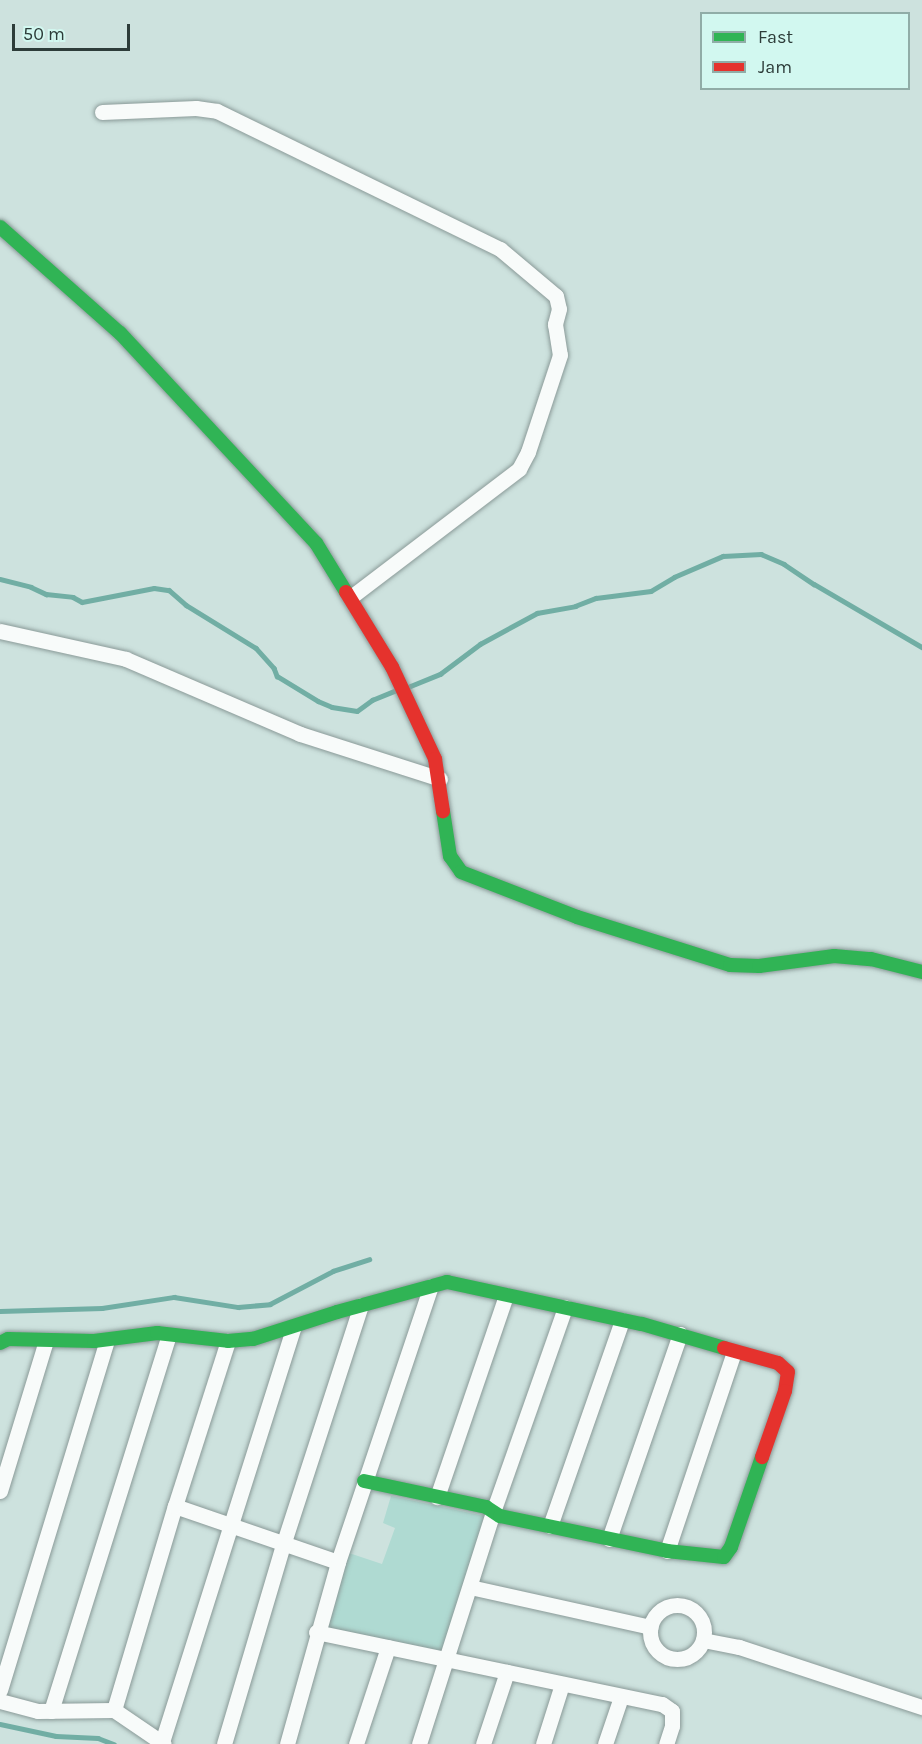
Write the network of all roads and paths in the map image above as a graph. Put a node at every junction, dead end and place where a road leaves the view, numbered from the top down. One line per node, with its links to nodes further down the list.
1 (102, 112): 3 (street)
2 (0, 227): 3 (street)
3 (351, 597): 5 (street)
4 (0, 631): 5 (street)
5 (440, 779): 6 (street)
6 (922, 972)
7 (431, 1286): 8 (street); 9 (street); 20 (street)
8 (506, 1295): 10 (street); 22 (street)
9 (361, 1305): 12 (street); 28 (street)
10 (565, 1307): 11 (street); 24 (street)
11 (622, 1320): 14 (street); 26 (street)
12 (293, 1328): 17 (street); 25 (street)
13 (169, 1335): 15 (street); 17 (street); 44 (street)
14 (680, 1335): 19 (street); 27 (street)
15 (107, 1340): 16 (street); 39 (street)
16 (46, 1341): 18 (street); 21 (street)
17 (228, 1341): 23 (street)
18 (0, 1343)
19 (734, 1352): 29 (street); 29 (street)
20 (364, 1480): 22 (street); 30 (street)
21 (0, 1491)
22 (437, 1497): 24 (street)
23 (175, 1506): 25 (street); 43 (street)
24 (493, 1512): 26 (street); 31 (street)
25 (229, 1524): 28 (street); 45 (street)
26 (550, 1526): 27 (street)
27 (609, 1539): 29 (street)
28 (284, 1542): 30 (street); 46 (street)
29 (667, 1551)
30 (338, 1562): 33 (street)
31 (470, 1587): 32 (street); 36 (street)
32 (651, 1627): 34 (street); 34 (street)
33 (316, 1632): 35 (street); 47 (street)
34 (704, 1640): 42 (street)
35 (388, 1647): 36 (street); 48 (street)
36 (447, 1659): 37 (street); 49 (street)
37 (507, 1672): 38 (street); 50 (street)
38 (562, 1684): 40 (street); 51 (street)
39 (0, 1690)
40 (621, 1697): 52 (street); 53 (street)
41 (0, 1701): 44 (street)
42 (922, 1707)
43 (114, 1710): 44 (street); 45 (street)
44 (51, 1711)
45 (163, 1743)
46 (224, 1744)
47 (287, 1744)
48 (356, 1744)
49 (419, 1744)
50 (483, 1744)
51 (543, 1744)
52 (605, 1744)
53 (666, 1744)

